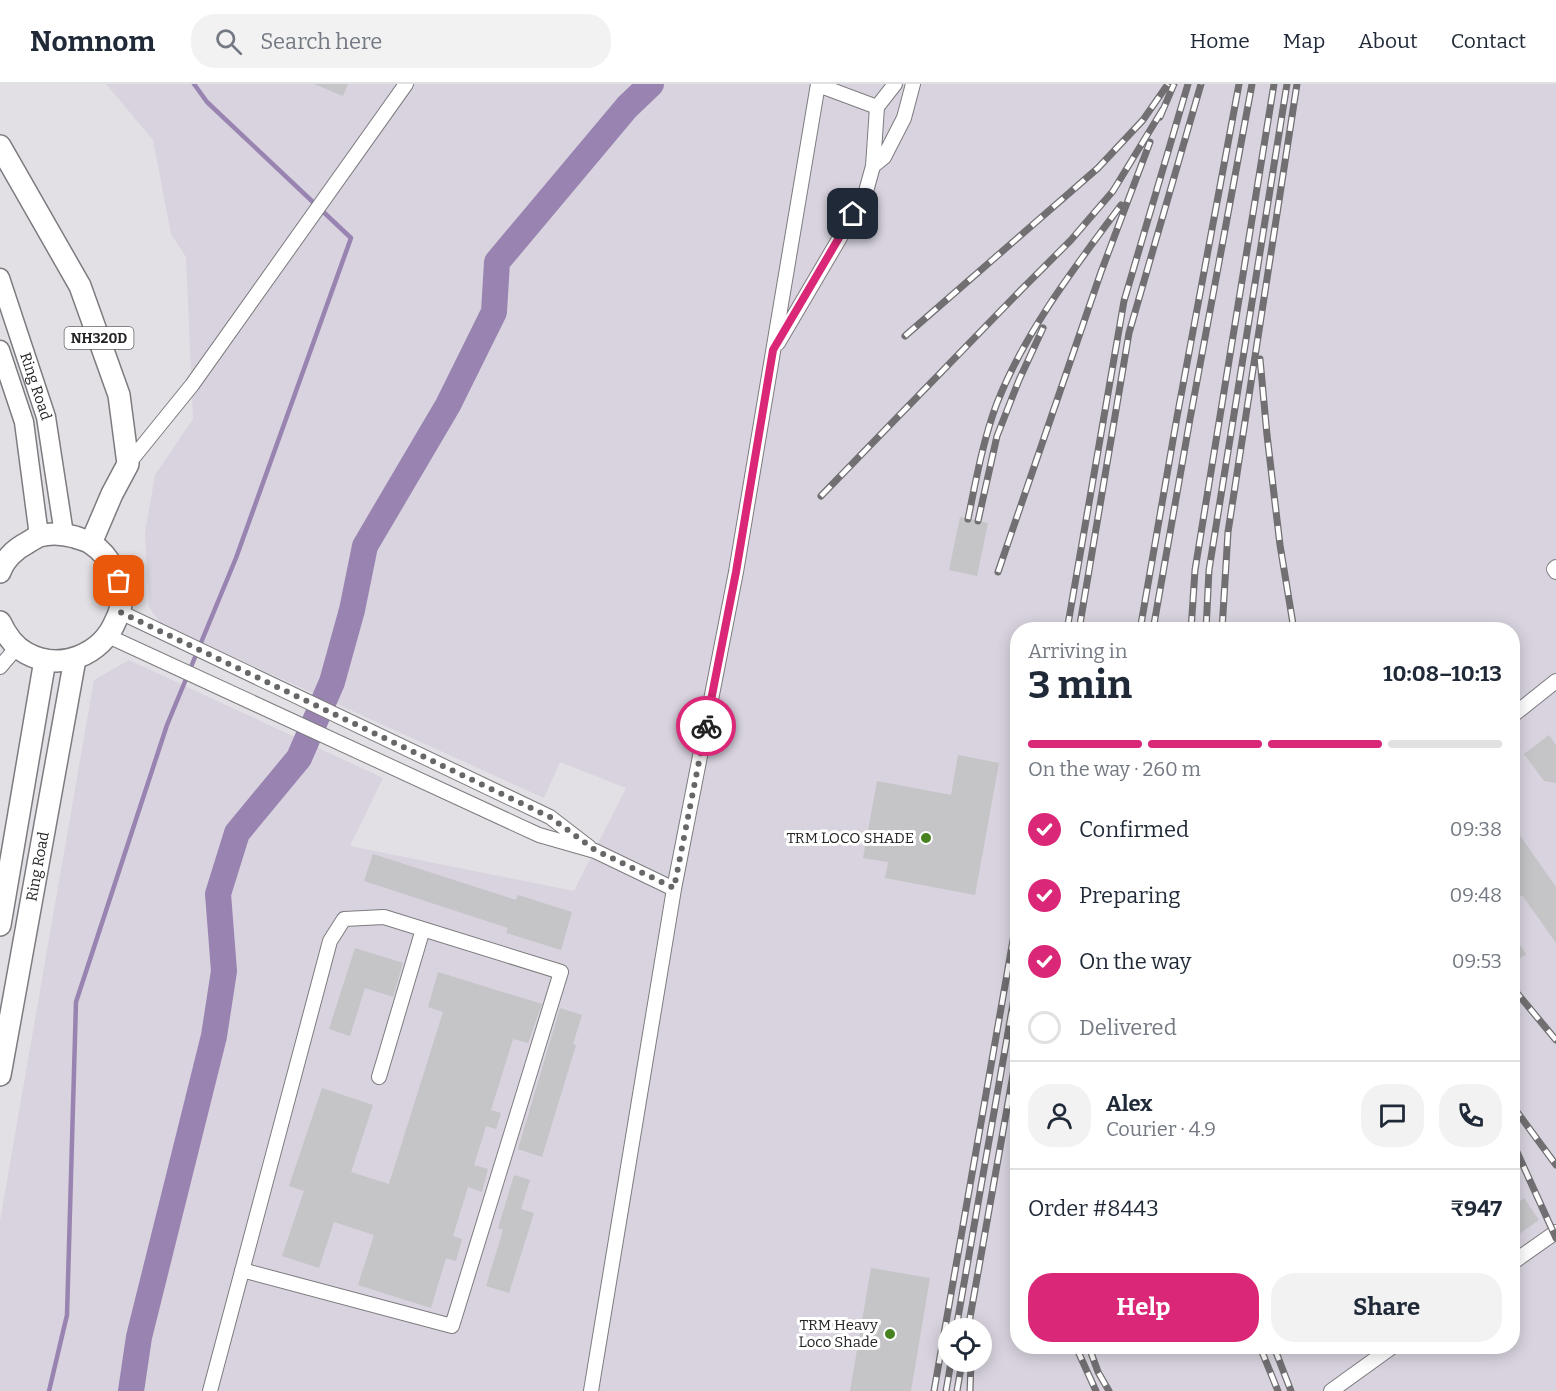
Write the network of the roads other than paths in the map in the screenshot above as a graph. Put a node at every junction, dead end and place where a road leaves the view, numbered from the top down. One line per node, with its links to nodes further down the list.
1 (406, 84): 11 (street)
2 (895, 84): 5 (street)
3 (913, 84): 7 (street)
4 (818, 85): 5 (street); 10 (street)
5 (877, 107): 7 (street)
6 (0, 146): 11 (highway, NH320D)
7 (873, 166): 10 (street)
8 (0, 278): 12 (main road, Ring Road)
9 (0, 350): 13 (main road, Ring Road)
10 (773, 350): 26 (street)
11 (128, 464): 14 (highway)
12 (64, 534): 13 (highway); 14 (highway)
13 (39, 536): 15 (highway)
14 (91, 543): 16 (highway)
15 (1, 568)
16 (120, 612): 18 (highway); 25 (street)
17 (1, 628): 19 (highway)
18 (108, 636): 20 (highway); 25 (street)
19 (17, 647): 21 (highway); 22 (street)
20 (75, 659): 21 (highway); 29 (highway, Ring Road)
21 (45, 660): 27 (highway, Ring Road)
22 (0, 667)
23 (1556, 681): 24 (street)
24 (1520, 710)
25 (595, 850): 26 (street)
26 (674, 888): 36 (street)
27 (0, 925)
28 (423, 929): 30 (street); 33 (street); 33 (street)
29 (0, 1075)
30 (379, 1077)
31 (1556, 1232): 32 (street)
32 (1520, 1257)
33 (242, 1270): 35 (street)
34 (1382, 1354): 37 (street)
35 (210, 1391)
36 (591, 1391)
37 (1331, 1391)

